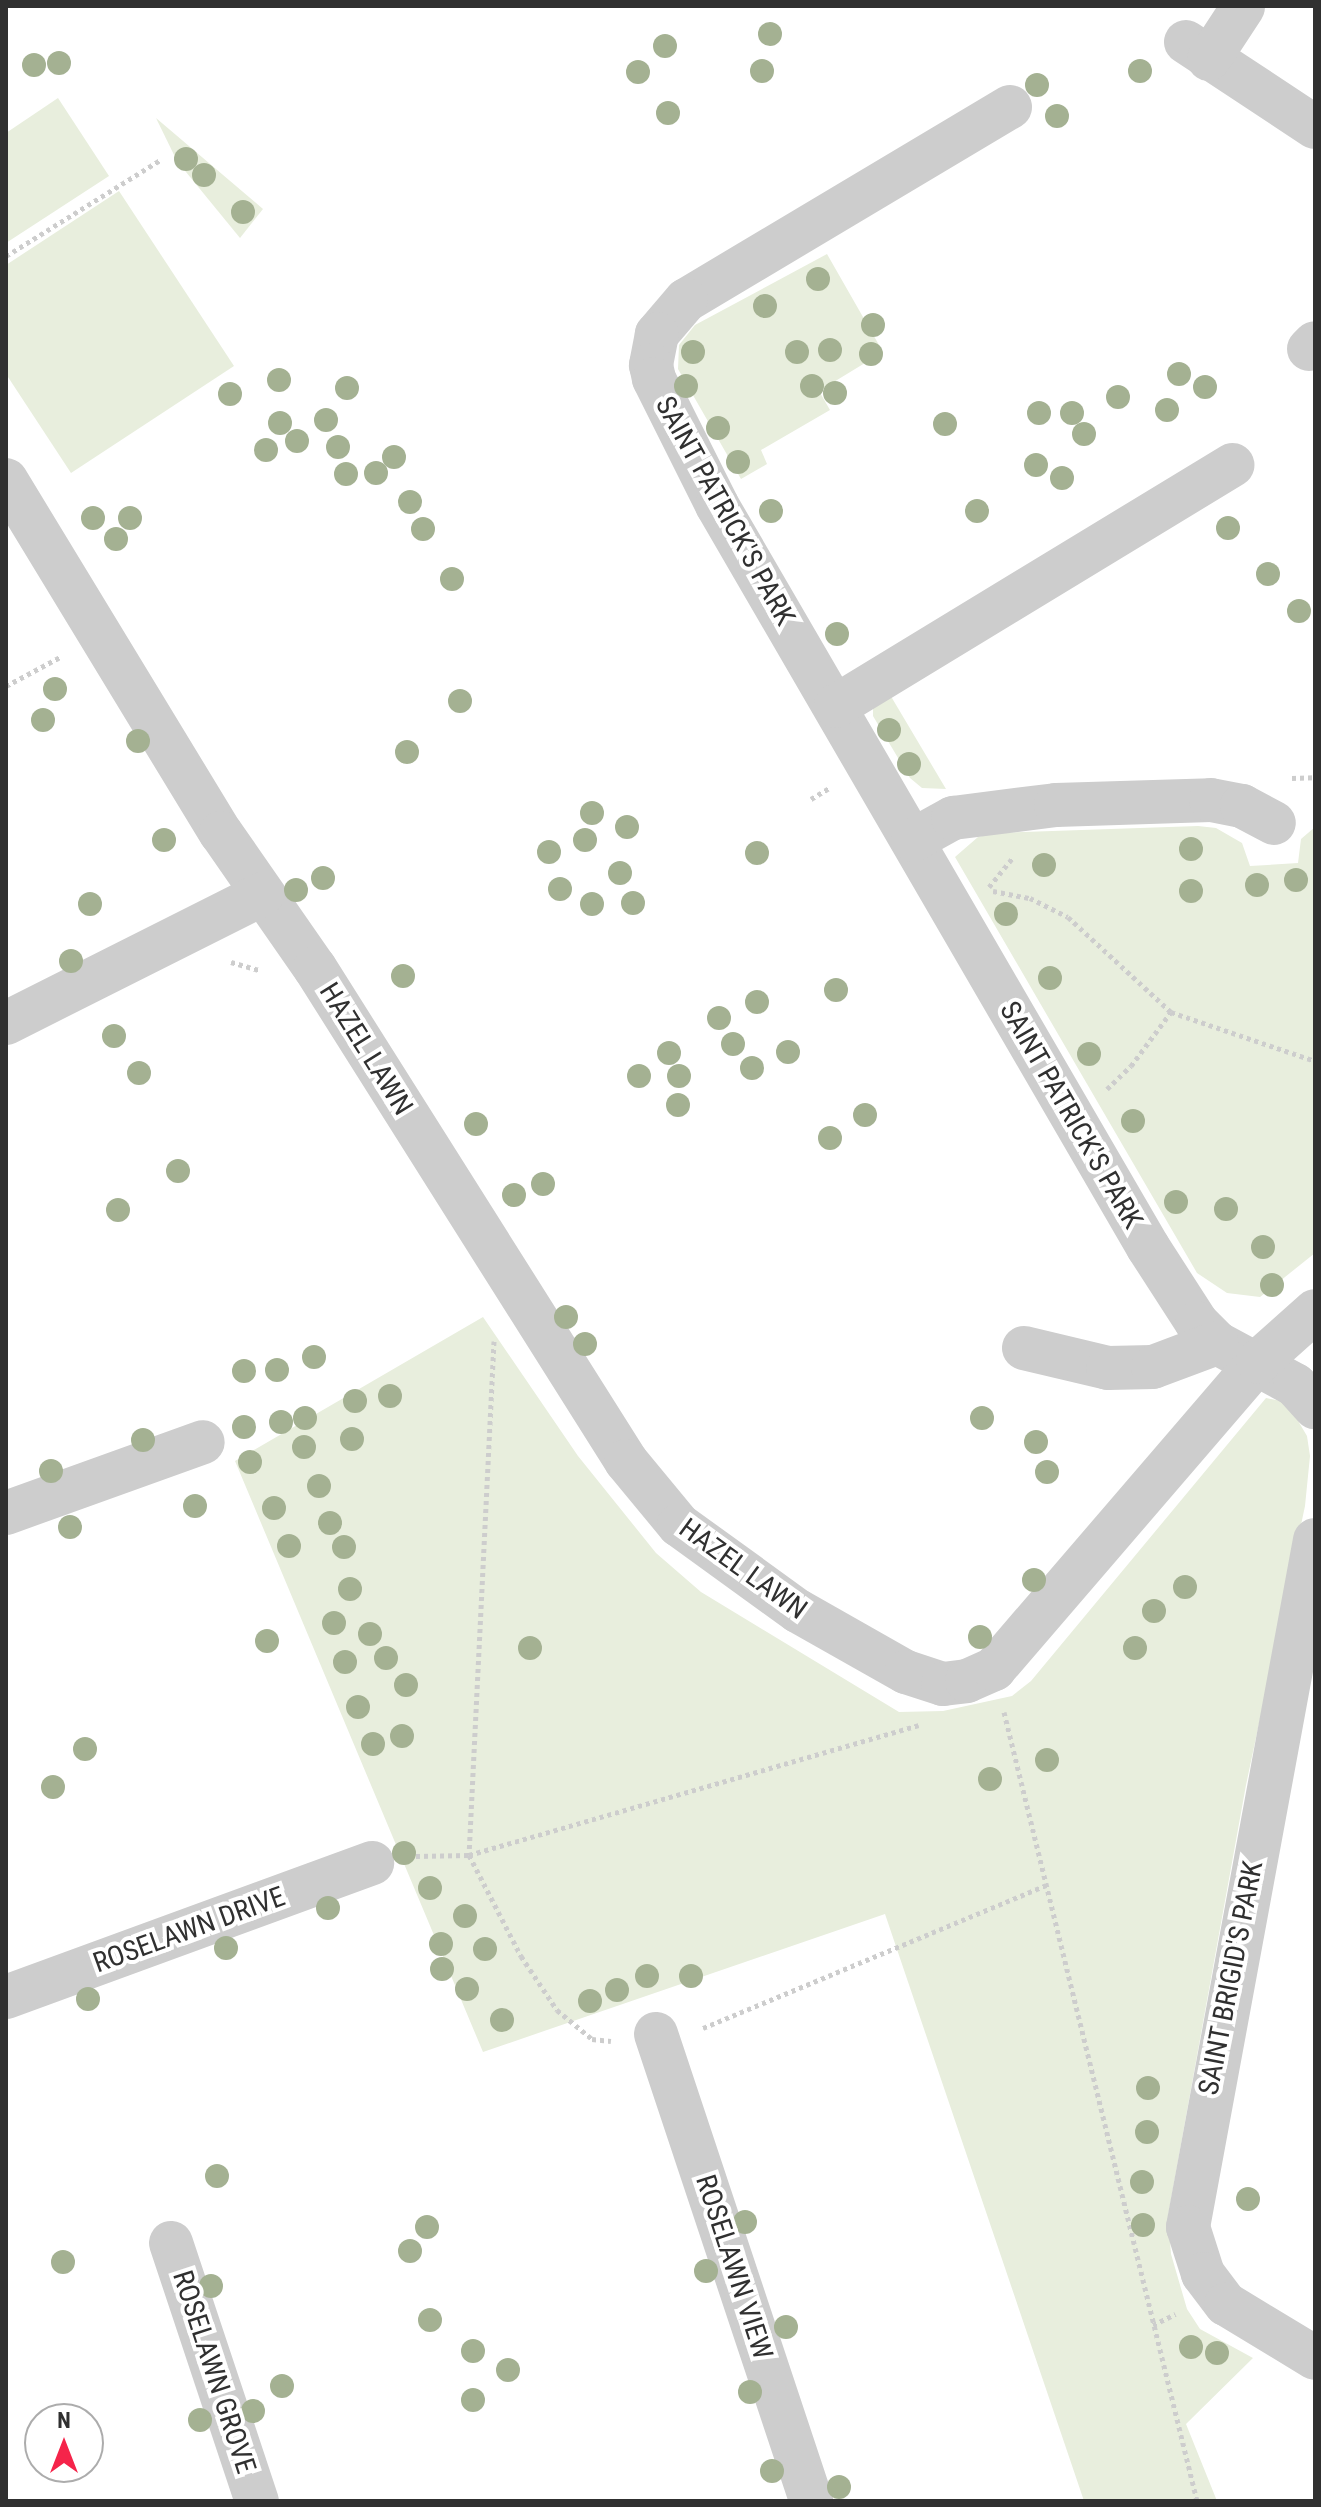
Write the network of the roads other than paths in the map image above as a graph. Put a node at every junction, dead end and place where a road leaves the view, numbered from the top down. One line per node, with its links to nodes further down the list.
1 (1242, 6): 3 (street)
2 (1010, 107): 6 (street, SAINT PATRICK'S PARK)
3 (1313, 121)
4 (1232, 465): 6 (street)
5 (6, 480): 9 (street, HAZEL LAWN)
6 (836, 706): 8 (street, SAINT PATRICK'S PARK)
7 (1274, 823): 8 (street)
8 (913, 840): 12 (street, SAINT PATRICK'S PARK)
9 (262, 894): 10 (street); 14 (street, HAZEL LAWN)
10 (6, 1023)
11 (1315, 1311): 14 (street)
12 (1217, 1343): 13 (street); 14 (street, SAINT PATRICK'S PARK)
13 (1024, 1348)
14 (1258, 1362): 15 (street)
15 (1315, 1407)
16 (203, 1442): 17 (street)
17 (6, 1513)
18 (1315, 1540): 23 (street, SAINT BRIGID'S PARK)
19 (372, 1863): 20 (street, ROSELAWN DRIVE)
20 (6, 1997)
21 (656, 2034): 25 (street, ROSELAWN VIEW)
22 (171, 2243): 24 (street, ROSELAWN GROVE)
23 (1315, 2358)
24 (257, 2501)
25 (811, 2501)

